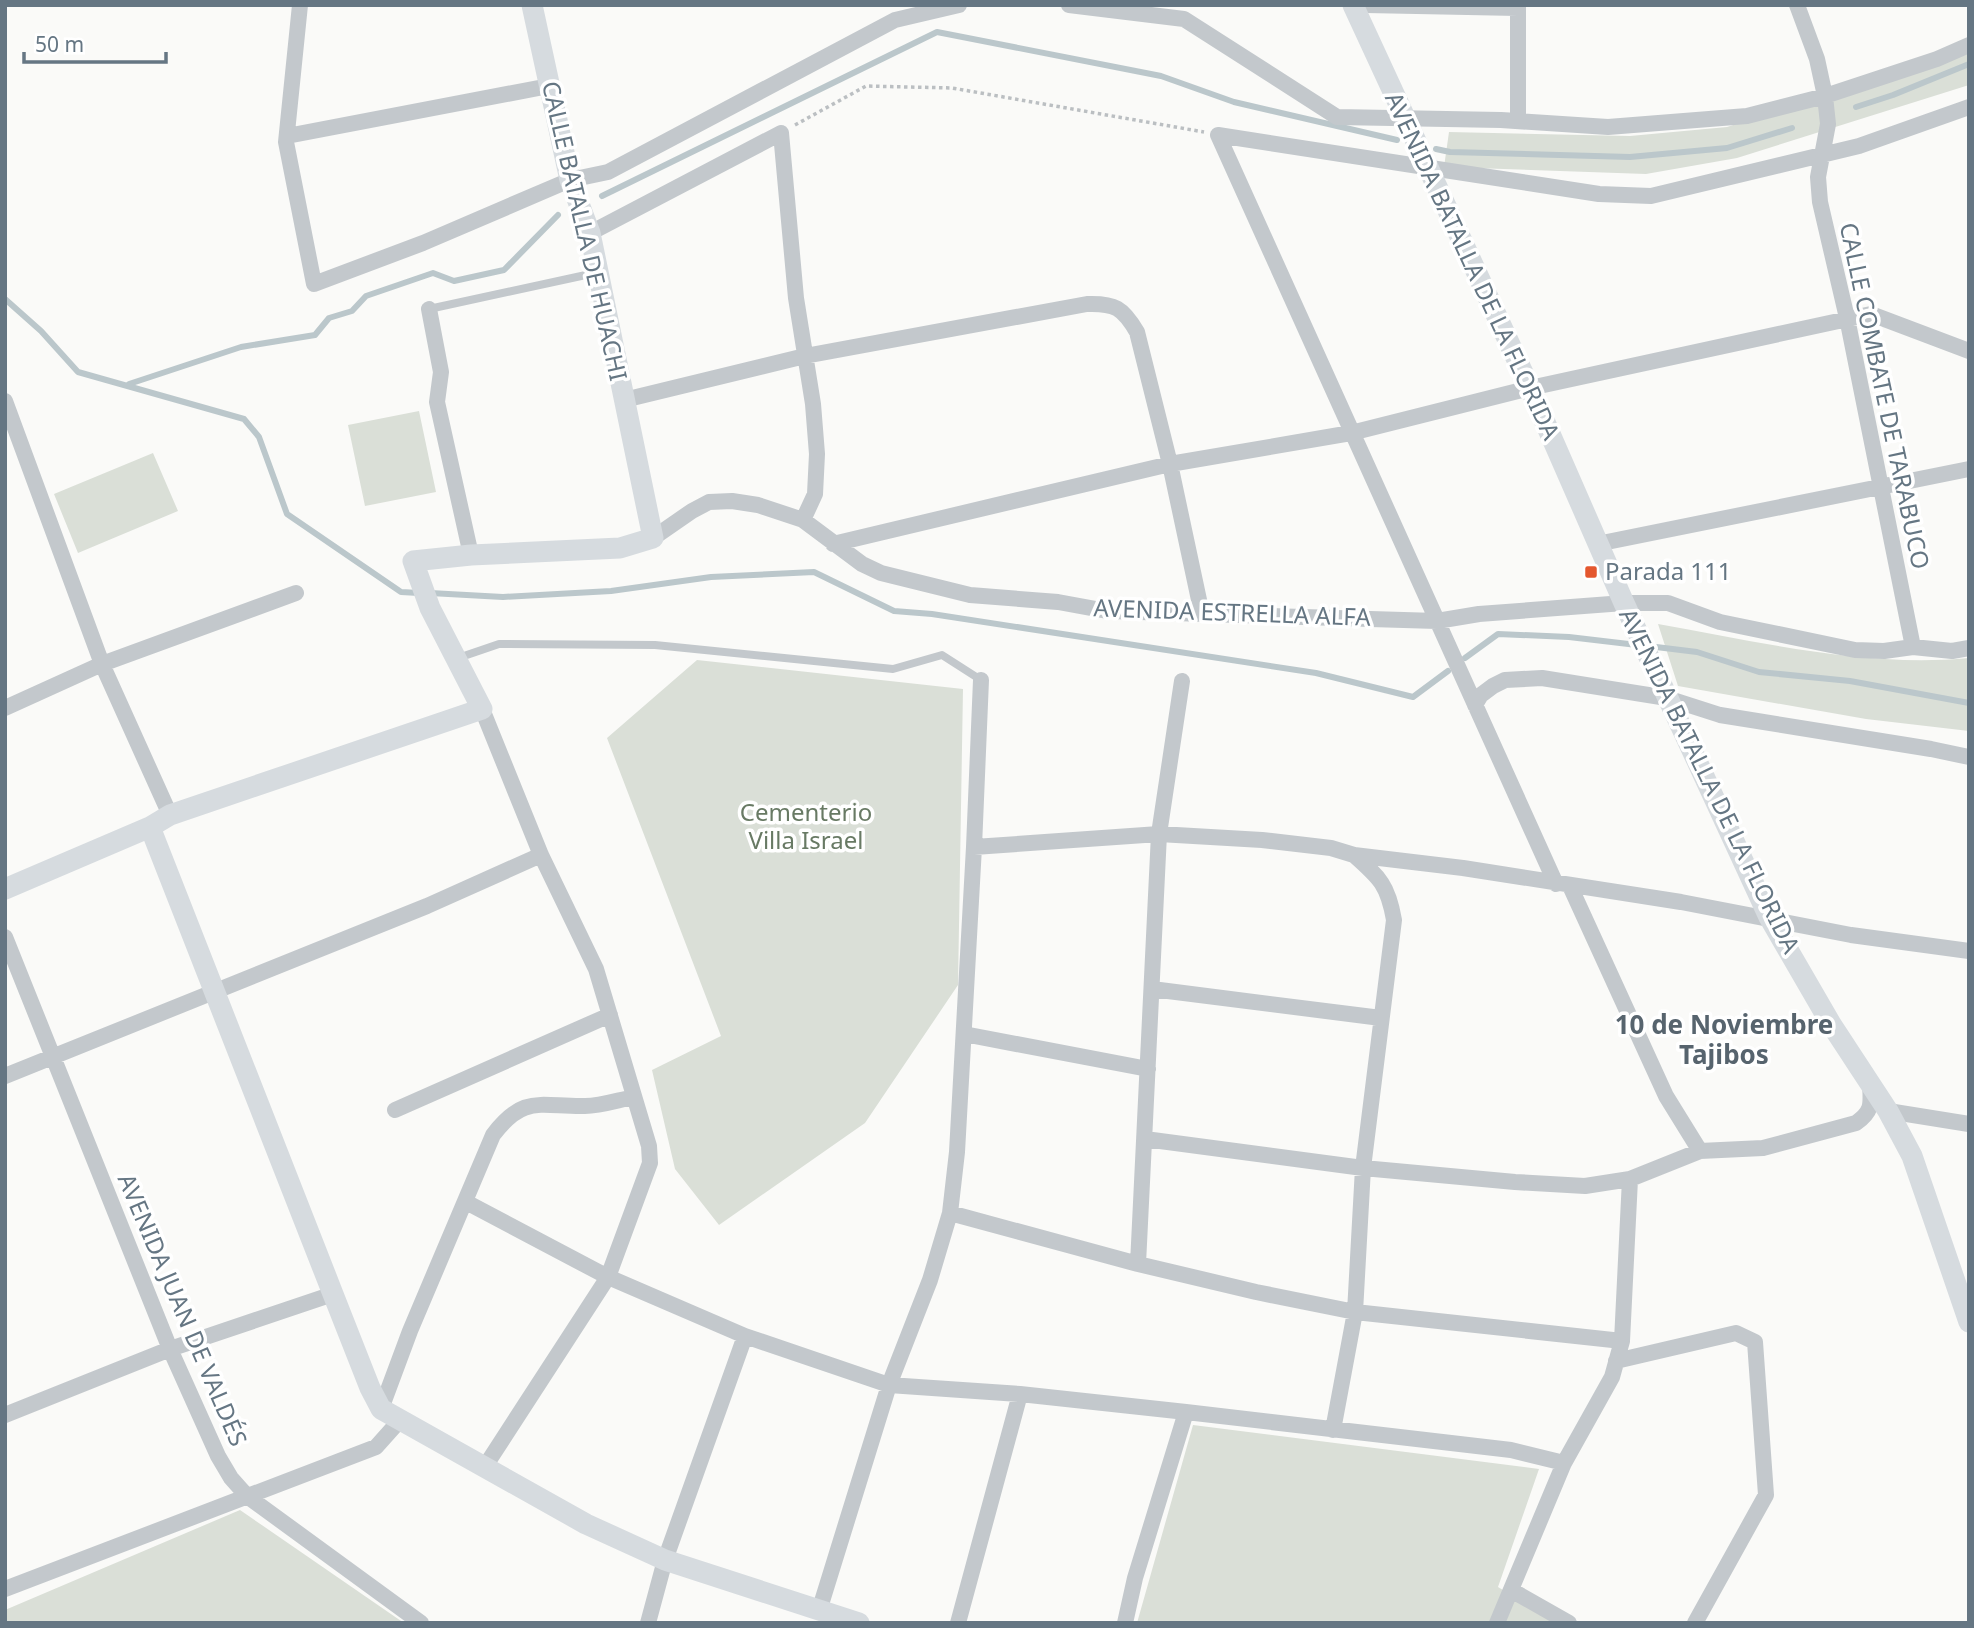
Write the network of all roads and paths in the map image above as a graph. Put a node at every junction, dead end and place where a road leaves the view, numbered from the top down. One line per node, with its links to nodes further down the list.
1 (300, 5): 18 (street)
2 (532, 5): 11 (street, CALLE BATALLA DE HUACHI)
3 (959, 5): 21 (street)
4 (1069, 5): 9 (street)
5 (1353, 5): 14 (street, AVENIDA BATALLA DE LA FLORIDA)
6 (1366, 5): 8 (street)
7 (1797, 5): 12 (street, CALLE COMBATE DE TARABUCO)
8 (1518, 7): 15 (street)
9 (1185, 12): 14 (street)
10 (1969, 45): 12 (street)
11 (549, 86): 18 (street); 21 (street, CALLE BATALLA DE HUACHI)
12 (1825, 96): 15 (street); 19 (street, CALLE COMBATE DE TARABUCO)
13 (1969, 107): 19 (street)
14 (1403, 116): 15 (street); 20 (street, AVENIDA BATALLA DE LA FLORIDA)
15 (1518, 121)
16 (781, 133): 17 (path); 22 (street); 27 (street)
17 (1218, 135): 20 (street); 31 (street)
18 (287, 136): 21 (street)
19 (1822, 154): 20 (street); 25 (street, CALLE COMBATE DE TARABUCO)
20 (1427, 169): 28 (street, AVENIDA BATALLA DE LA FLORIDA)
21 (570, 180): 22 (street, CALLE BATALLA DE HUACHI)
22 (590, 233): 23 (street, CALLE BATALLA DE HUACHI)
23 (598, 272): 24 (lane); 29 (street, CALLE BATALLA DE HUACHI)
24 (429, 309): 39 (street)
25 (1847, 318): 26 (street); 28 (street); 34 (street, CALLE COMBATE DE TARABUCO)
26 (1969, 351)
27 (805, 356): 29 (street); 32 (street); 35 (street)
28 (1530, 388): 31 (street); 38 (street, AVENIDA BATALLA DE LA FLORIDA)
29 (624, 400): 36 (street, CALLE BATALLA DE HUACHI)
30 (5, 401): 49 (street)
31 (1351, 433): 32 (street); 43 (street)
32 (1170, 464): 37 (street); 42 (street)
33 (1969, 469): 34 (street)
34 (1881, 486): 38 (street); 44 (street, CALLE COMBATE DE TARABUCO)
35 (803, 520): 36 (street, AVENIDA ESTRELLA ALFA); 37 (street, AVENIDA ESTRELLA ALFA)
36 (653, 538): 39 (street, AVENIDA ESTRELLA ALFA)
37 (834, 544): 42 (street, AVENIDA ESTRELLA ALFA)
38 (1597, 544): 41 (street, AVENIDA BATALLA DE LA FLORIDA)
39 (471, 555): 47 (street, AVENIDA ESTRELLA ALFA)
40 (296, 593): 49 (street)
41 (1624, 603): 43 (street, AVENIDA ESTRELLA ALFA); 44 (street, AVENIDA ESTRELLA ALFA); 52 (street, AVENIDA BATALLA DE LA FLORIDA)
42 (1202, 614): 43 (street, AVENIDA ESTRELLA ALFA)
43 (1437, 621): 53 (street)
44 (1913, 648): 46 (street, AVENIDA ESTRELLA ALFA)
45 (1969, 648): 46 (street, AVENIDA ESTRELLA ALFA)
46 (1952, 651): 48 (street)
47 (457, 659): 50 (lane); 55 (street)
48 (1969, 663)
49 (102, 664): 54 (street); 57 (street)
50 (981, 680): 60 (street)
51 (1182, 681): 59 (street)
52 (1667, 698): 53 (street); 56 (street); 65 (street, AVENIDA BATALLA DE LA FLORIDA)
53 (1475, 705): 63 (street)
54 (5, 708)
55 (482, 709): 57 (street); 61 (street)
56 (1969, 757)
57 (170, 815): 58 (street)
58 (150, 827): 64 (street); 69 (street)
59 (1159, 834): 60 (street); 62 (street); 68 (street)
60 (974, 847): 72 (street)
61 (541, 855): 69 (street); 70 (street)
62 (1354, 855): 63 (street); 71 (street)
63 (1563, 885): 65 (street); 82 (street)
64 (5, 889)
65 (1769, 917): 67 (street); 76 (street, AVENIDA BATALLA DE LA FLORIDA)
66 (5, 937): 73 (street, AVENIDA JUAN DE VALDÉS)
67 (1969, 951)
68 (1152, 989): 71 (street); 74 (street)
69 (215, 992): 73 (street); 90 (street)
70 (610, 1015): 77 (street); 78 (street)
71 (1381, 1018): 83 (street)
72 (964, 1034): 74 (street); 86 (street)
73 (53, 1056): 75 (street); 95 (street, AVENIDA JUAN DE VALDÉS)
74 (1148, 1069): 81 (street)
75 (5, 1076)
76 (1869, 1082): 79 (street, AVENIDA BATALLA DE LA FLORIDA); 82 (street)
77 (634, 1097): 85 (street); 88 (street)
78 (395, 1110)
79 (1888, 1111): 80 (street); 89 (street, AVENIDA BATALLA DE LA FLORIDA)
80 (1969, 1124)
81 (1145, 1139): 83 (street); 87 (street)
82 (1700, 1151): 84 (street)
83 (1363, 1168): 84 (street); 91 (street)
84 (1630, 1179): 94 (street)
85 (466, 1202): 88 (street); 99 (street)
86 (950, 1213): 87 (street); 97 (street)
87 (1138, 1264): 91 (street)
88 (608, 1277): 93 (street); 105 (street)
89 (1963, 1290): 92 (street, AVENIDA BATALLA DE LA FLORIDA)
90 (332, 1294): 95 (street); 99 (street)
91 (1354, 1312): 94 (street); 103 (street)
92 (1969, 1322)
93 (745, 1336): 97 (street); 107 (street)
94 (1622, 1341): 96 (street)
95 (170, 1349): 101 (street); 106 (street, AVENIDA JUAN DE VALDÉS)
96 (1616, 1361): 104 (street); 118 (street)
97 (889, 1385): 98 (street); 110 (street)
98 (1020, 1394): 100 (street); 114 (street)
99 (381, 1409): 102 (street)
100 (1186, 1412): 103 (street); 115 (street)
101 (5, 1415)
102 (401, 1419): 105 (street); 106 (street)
103 (1333, 1430): 104 (street)
104 (1564, 1463): 109 (street)
105 (484, 1468): 107 (street)
106 (247, 1496): 108 (street); 111 (street, AVENIDA JUAN DE VALDÉS)
107 (665, 1560): 110 (street); 112 (street)
108 (5, 1589)
109 (1511, 1590): 116 (street); 117 (street)
110 (817, 1617): 113 (street)
111 (421, 1623)
112 (648, 1623)
113 (859, 1623)
114 (958, 1623)
115 (1125, 1623)
116 (1497, 1623)
117 (1569, 1623)
118 (1695, 1623)

